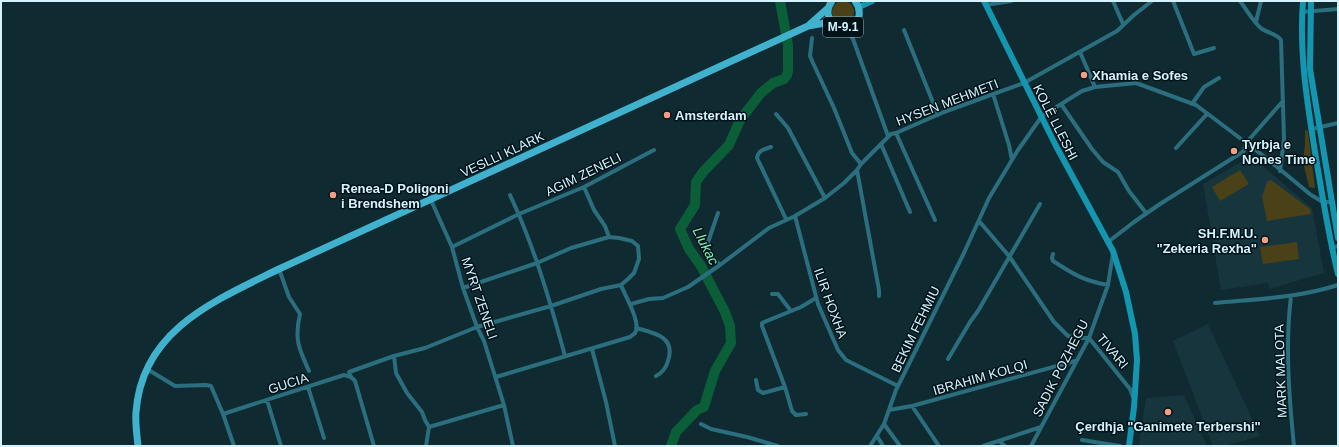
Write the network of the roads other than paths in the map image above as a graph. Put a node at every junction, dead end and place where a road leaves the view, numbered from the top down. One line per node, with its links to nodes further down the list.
1 (872, 1): 12 (main road)
2 (1011, 1): 11 (street)
3 (1112, 1): 19 (street)
4 (1152, 1): 19 (street, HYSEN MEHMETI)
5 (1173, 1): 25 (street)
6 (1240, 1): 16 (street)
7 (1260, 1): 16 (street)
8 (1303, 1): 14 (main road)
9 (1311, 1): 15 (main road)
10 (830, 3): 17 (main road, M-9.1); 20 (main road, VESLLI KLARK / M-9.1)
11 (985, 3): 28 (main road, KOLË LLESHI)
12 (857, 4): 18 (main road, M-9.1)
13 (1338, 10): 15 (street)
14 (1302, 12): 15 (street); 40 (main road)
15 (1310, 12): 39 (main road)
16 (1256, 22): 31 (street)
17 (834, 24): 20 (main road, VESLLI KLARK / M-9.1); 21 (main road, M-9.1)
18 (853, 24): 21 (main road, M-9.1); 24 (street)
19 (1123, 24): 26 (street, HYSEN MEHMETI)
20 (808, 26): 55 (main road, VESLLI KLARK / M-9.1)
21 (844, 27): 24 (street)
22 (904, 30): 36 (street)
23 (812, 38): 49 (street)
24 (853, 39): 42 (street)
25 (1214, 48)
26 (1080, 52): 28 (street, HYSEN MEHMETI); 29 (street)
27 (1219, 78): 33 (street)
28 (1024, 83): 30 (street, HYSEN MEHMETI); 37 (main road, KOLË LLESHI)
29 (1095, 87): 32 (street); 33 (street)
30 (993, 94): 36 (street, HYSEN MEHMETI); 48 (street)
31 (1283, 101): 43 (street); 51 (street)
32 (1062, 104): 37 (street); 62 (street)
33 (1192, 104): 35 (street)
34 (776, 114): 54 (street)
35 (1207, 114): 43 (street); 46 (street)
36 (938, 115): 41 (street, HYSEN MEHMETI)
37 (1042, 116): 48 (street, BEKIM FEHMIU); 69 (main road, KOLË LLESHI)
38 (1338, 123): 39 (street)
39 (1319, 127): 40 (street); 57 (main road)
40 (1312, 129): 56 (main road)
41 (896, 133): 42 (street, HYSEN MEHMETI); 65 (street)
42 (888, 136): 44 (street, HYSEN MEHMETI)
43 (1246, 143): 51 (street); 62 (street)
44 (881, 144): 49 (street, HYSEN MEHMETI); 59 (street)
45 (771, 147): 64 (street)
46 (1176, 148)
47 (654, 150): 52 (street, AGIM ZENELI)
48 (1012, 160): 66 (street, BEKIM FEHMIU)
49 (861, 164): 50 (street, HYSEN MEHMETI)
50 (857, 170): 54 (street, HYSEN MEHMETI); 84 (street)
51 (1280, 171): 56 (street)
52 (584, 187): 61 (street, AGIM ZENELI); 67 (street)
53 (510, 195): 61 (street)
54 (825, 198): 63 (street, HYSEN MEHMETI)
55 (431, 200): 70 (street, MYRT ZENELI); 77 (main road, VESLLI KLARK / M-9.1)
56 (1323, 202): 57 (street); 71 (main road)
57 (1331, 202): 68 (main road)
58 (1040, 204): 74 (street)
59 (910, 212)
60 (718, 213): 76 (street)
61 (519, 214): 70 (street, AGIM ZENELI); 75 (street)
62 (1146, 214): 69 (street)
63 (795, 216): 64 (street, HYSEN MEHMETI); 86 (street, ILIR HOXHA)
64 (786, 219): 76 (street, HYSEN MEHMETI)
65 (935, 220)
66 (979, 221): 74 (street, TIVARI); 105 (street, BEKIM FEHMIU)
67 (609, 237): 75 (street); 79 (street)
68 (1338, 238)
69 (1108, 242): 72 (main road, KOLË LLESHI)
70 (452, 247): 82 (street, MYRT ZENELI)
71 (1335, 247): 78 (main road)
72 (1113, 250): 80 (street, SADIK POZHEGU); 111 (main road, KOLË LLESHI)
73 (1053, 254): 80 (street)
74 (1010, 256): 93 (street, TIVARI); 97 (street)
75 (537, 263): 82 (street); 89 (street)
76 (720, 265): 88 (street, HYSEN MEHMETI)
77 (279, 270): 99 (main road, VESLLI KLARK / M-9.1); 100 (street)
78 (1338, 274)
79 (621, 284): 88 (street); 89 (street)
80 (1108, 285): 93 (street, SADIK POZHEGU)
81 (1338, 285): 85 (street)
82 (463, 288): 91 (street, MYRT ZENELI)
83 (772, 294): 90 (street)
84 (879, 296)
85 (1291, 296): 87 (street); 140 (street, MARK MALOTA)
86 (816, 298): 90 (street); 105 (street, ILIR HOXHA)
87 (1215, 303)
88 (631, 304): 92 (street)
89 (551, 306): 91 (street); 96 (street)
90 (791, 311): 107 (street)
91 (477, 327): 95 (street); 103 (street, MYRT ZENELI)
92 (636, 328): 94 (street); 101 (street)
93 (1089, 338): 98 (street, SADIK POZHEGU); 111 (street, TIVARI)
94 (592, 349): 96 (street); 129 (street)
95 (394, 356): 102 (street); 117 (street)
96 (565, 356): 103 (street)
97 (948, 359)
98 (1076, 361): 110 (street, IBRAHIM KOLQI); 118 (street, SADIK POZHEGU)
99 (146, 369): 113 (street); 123 (main road, VESLLI KLARK / M-9.1)
100 (309, 371)
101 (656, 376)
102 (351, 377): 106 (street, GUCIA); 126 (street)
103 (496, 377): 109 (street, MYRT ZENELI)
104 (756, 380): 107 (street)
105 (898, 386): 112 (street, BEKIM FEHMIU)
106 (308, 387): 108 (street, GUCIA); 120 (street)
107 (785, 387): 114 (street)
108 (267, 400): 113 (street, GUCIA); 125 (street)
109 (504, 405): 117 (street); 128 (street, MYRT ZENELI)
110 (912, 406): 112 (street, IBRAHIM KOLQI); 134 (street)
111 (1134, 406): 139 (main road, TIVARI)
112 (889, 410): 116 (street, BEKIM FEHMIU)
113 (223, 414): 124 (street)
114 (806, 414)
115 (701, 424): 130 (street)
116 (884, 424): 119 (street, BEKIM FEHMIU); 133 (street)
117 (429, 427): 127 (street)
118 (1040, 427): 122 (street); 137 (street, SADIK POZHEGU)
119 (876, 436): 131 (street, BEKIM FEHMIU); 132 (street)
120 (324, 438)
121 (1082, 440): 138 (street)
122 (999, 441): 135 (street); 136 (street)
123 (138, 446)
124 (234, 446)
125 (281, 446)
126 (374, 446)
127 (426, 446)
128 (513, 446)
129 (615, 446)
130 (778, 446)
131 (870, 446)
132 (883, 446)
133 (900, 446)
134 (939, 446)
135 (983, 446)
136 (1005, 446)
137 (1031, 446)
138 (1120, 446)
139 (1129, 446)
140 (1294, 446)

